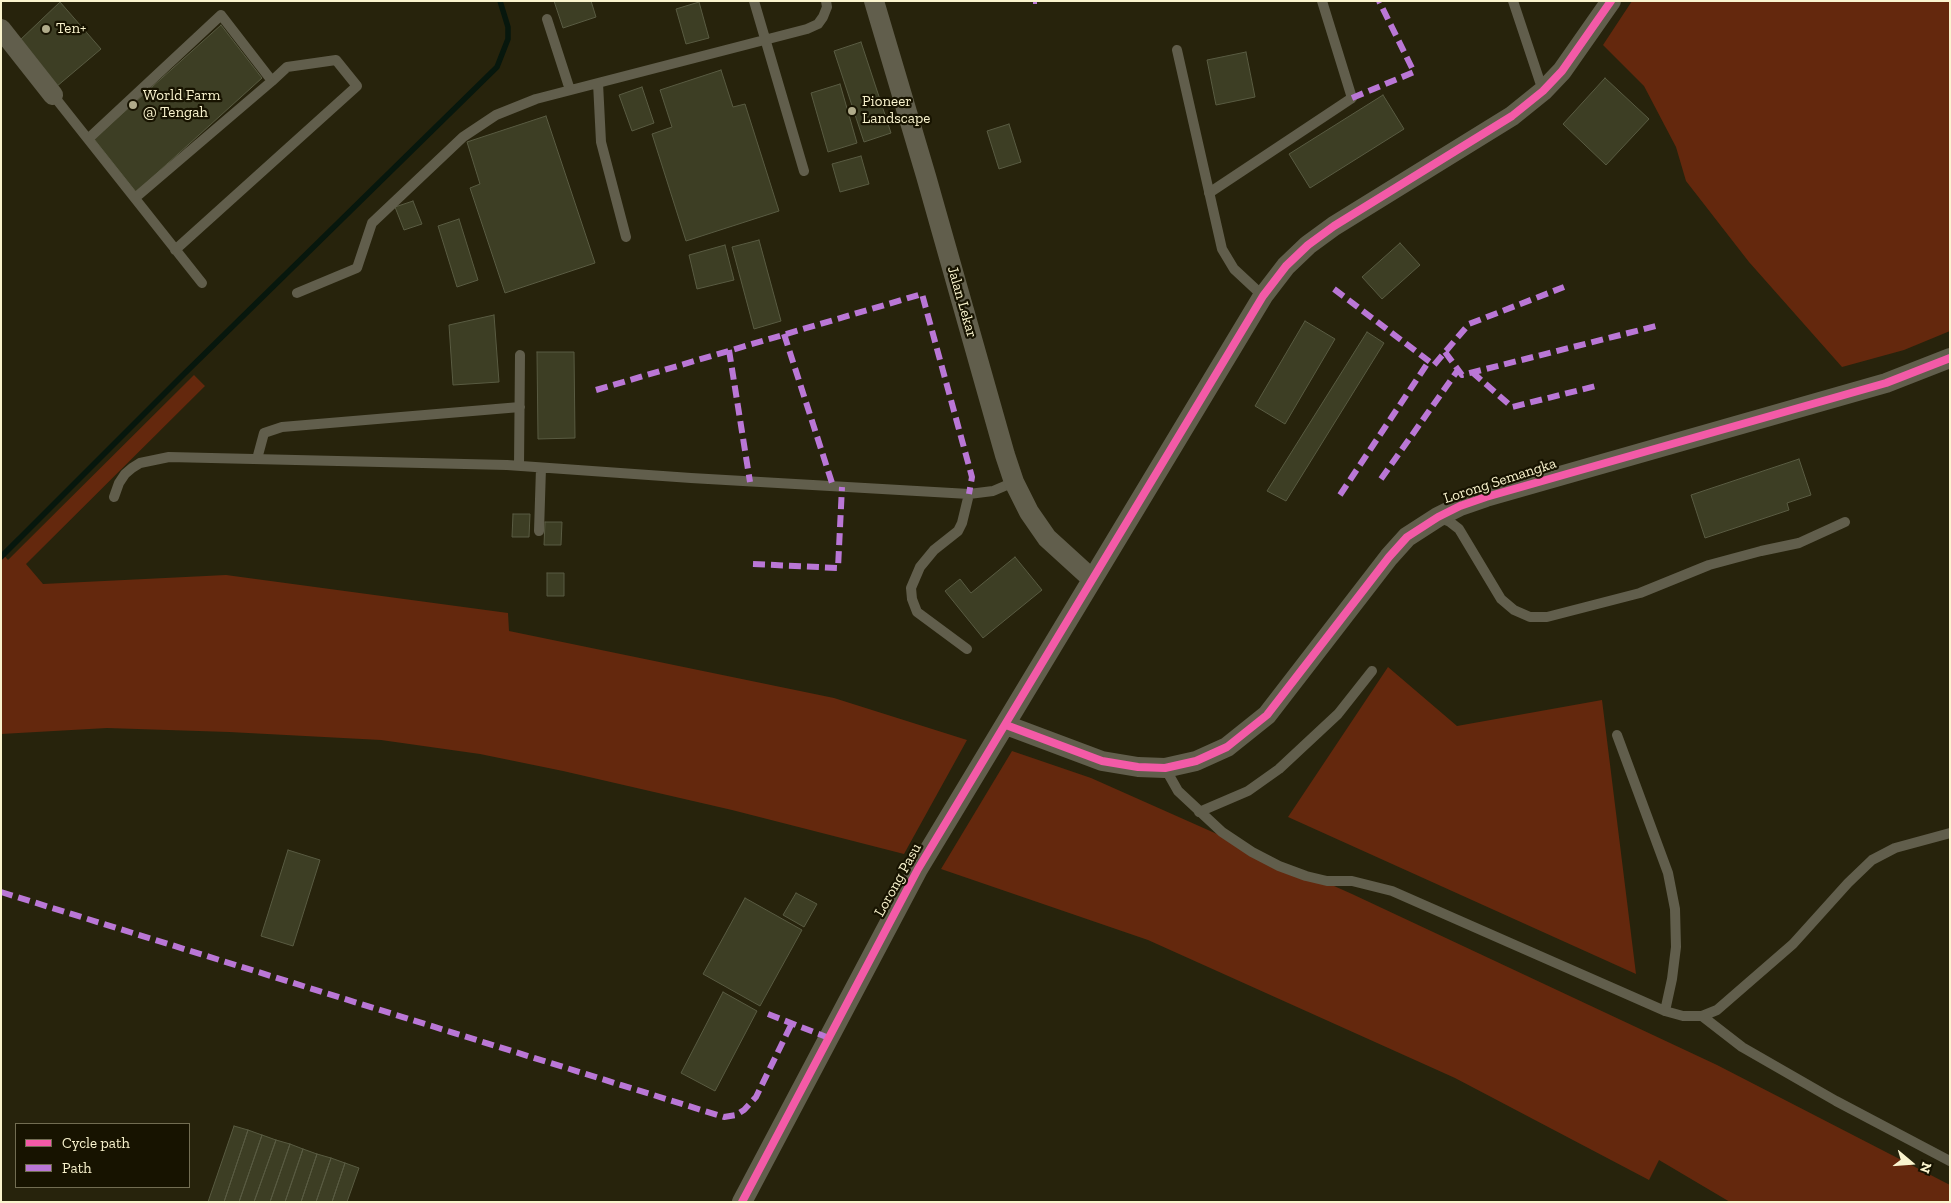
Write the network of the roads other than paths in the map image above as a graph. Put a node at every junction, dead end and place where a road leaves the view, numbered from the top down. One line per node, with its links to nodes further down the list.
1 (754, 1): 9 (lane)
2 (826, 1): 9 (lane)
3 (874, 1): 31 (street, Jalan Lekar)
4 (1322, 1): 18 (lane)
5 (1513, 1): 14 (lane)
6 (1611, 1): 14 (street)
7 (547, 19): 13 (lane)
8 (1, 29): 15 (street)
9 (766, 40): 12 (lane); 17 (lane)
10 (1177, 50): 18 (lane)
11 (272, 81): 16 (lane); 19 (lane); 21 (lane)
12 (598, 83): 13 (lane); 20 (lane)
13 (570, 90): 23 (lane)
14 (1543, 91): 24 (street)
15 (54, 95): 16 (lane)
16 (88, 138): 19 (lane)
17 (804, 171)
18 (1208, 194): 24 (lane)
19 (135, 198): 21 (lane)
20 (626, 237)
21 (175, 250): 22 (lane)
22 (202, 283)
23 (297, 293)
24 (1263, 296): 37 (street)
25 (520, 355): 27 (lane)
26 (1950, 358): 34 (street, Lorong Semangka)
27 (520, 407): 28 (lane); 29 (lane)
28 (257, 459): 29 (lane); 33 (lane)
29 (519, 466): 30 (lane)
30 (542, 468): 32 (lane); 36 (lane)
31 (1014, 482): 32 (lane); 37 (street, Jalan Lekar)
32 (969, 494): 38 (lane)
33 (114, 497)
34 (1438, 517): 35 (lane); 42 (street, Lorong Semangka)
35 (1845, 522)
36 (539, 531)
37 (1092, 579): 40 (street, Lorong Pasu)
38 (966, 649)
39 (1372, 671): 43 (lane)
40 (1006, 725): 42 (street, Lorong Semangka); 48 (street, Lorong Pasu)
41 (1617, 735): 45 (lane)
42 (1165, 768): 43 (lane)
43 (1199, 812): 45 (lane)
44 (1950, 833): 46 (lane)
45 (1664, 1011): 46 (lane)
46 (1702, 1016): 47 (lane)
47 (1950, 1161)
48 (742, 1202)

